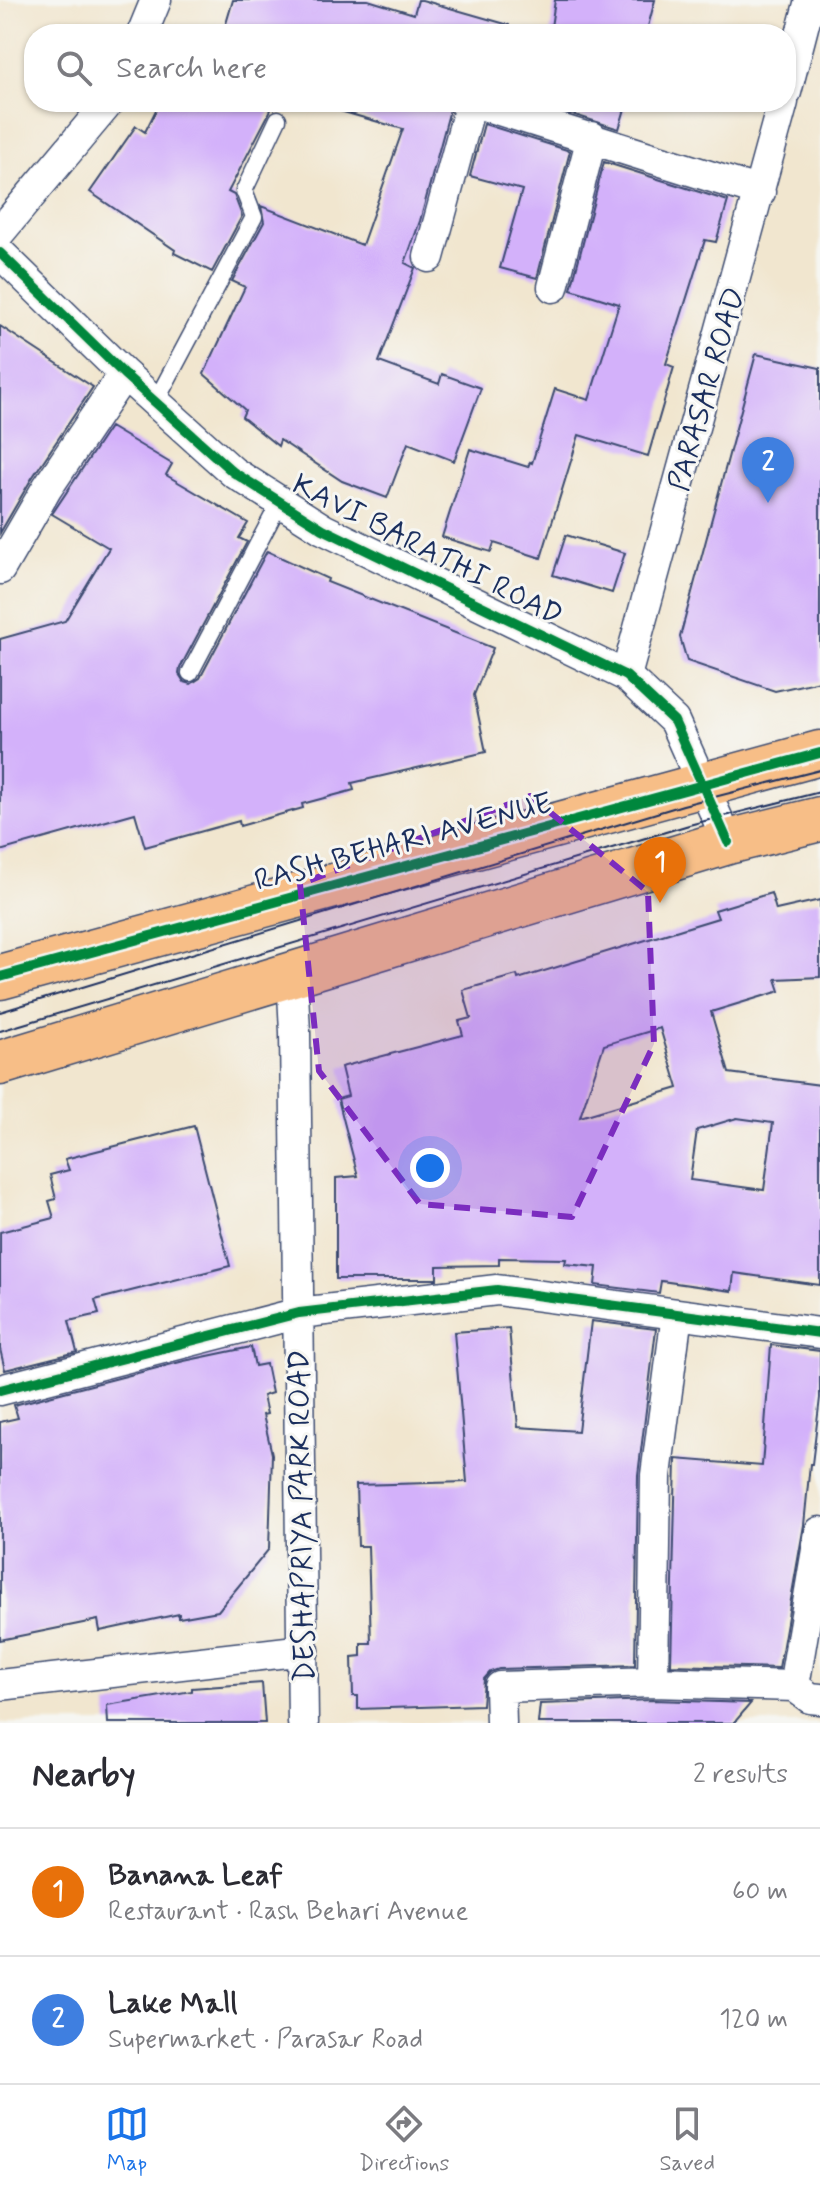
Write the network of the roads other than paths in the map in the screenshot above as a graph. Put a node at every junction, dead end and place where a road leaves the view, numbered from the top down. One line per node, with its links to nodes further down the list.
1 (156, 0): 3 (street)
2 (810, 0): 4 (street)
3 (146, 24)
4 (796, 54)
5 (101, 112): 12 (street)
6 (470, 112): 14 (street)
7 (507, 112): 10 (street)
8 (780, 112): 11 (street, PARASAR ROAD)
9 (278, 119): 17 (lane)
10 (592, 137): 11 (street); 15 (street)
11 (760, 192): 21 (street, PARASAR ROAD)
12 (0, 232)
13 (0, 253): 16 (street, KAVI BARATHI ROAD)
14 (429, 257)
15 (553, 287)
16 (124, 374): 17 (street, KAVI BARATHI ROAD); 19 (street)
17 (156, 401): 18 (street, KAVI BARATHI ROAD)
18 (280, 502): 20 (lane); 21 (street, KAVI BARATHI ROAD)
19 (0, 569)
20 (190, 673)
21 (626, 676): 23 (street, KAVI BARATHI ROAD)
22 (820, 753): 23 (main road, RASH BEHARI AVENUE)
23 (704, 783): 25 (street, KAVI BARATHI ROAD); 27 (main road, RASH BEHARI AVENUE)
24 (820, 819): 25 (main road)
25 (728, 842): 26 (main road)
26 (292, 973): 28 (main road); 29 (street, DESHAPRIYA PARK ROAD)
27 (0, 977)
28 (0, 1063)
29 (299, 1313): 30 (street); 32 (street); 34 (street, DESHAPRIYA PARK ROAD)
30 (677, 1314): 31 (street); 35 (street)
31 (820, 1333)
32 (0, 1390)
33 (820, 1532): 37 (street)
34 (304, 1650): 36 (street); 38 (street, DESHAPRIYA PARK ROAD)
35 (653, 1682): 37 (street); 39 (street)
36 (0, 1685)
37 (807, 1693)
38 (303, 1723)
39 (501, 1723)

